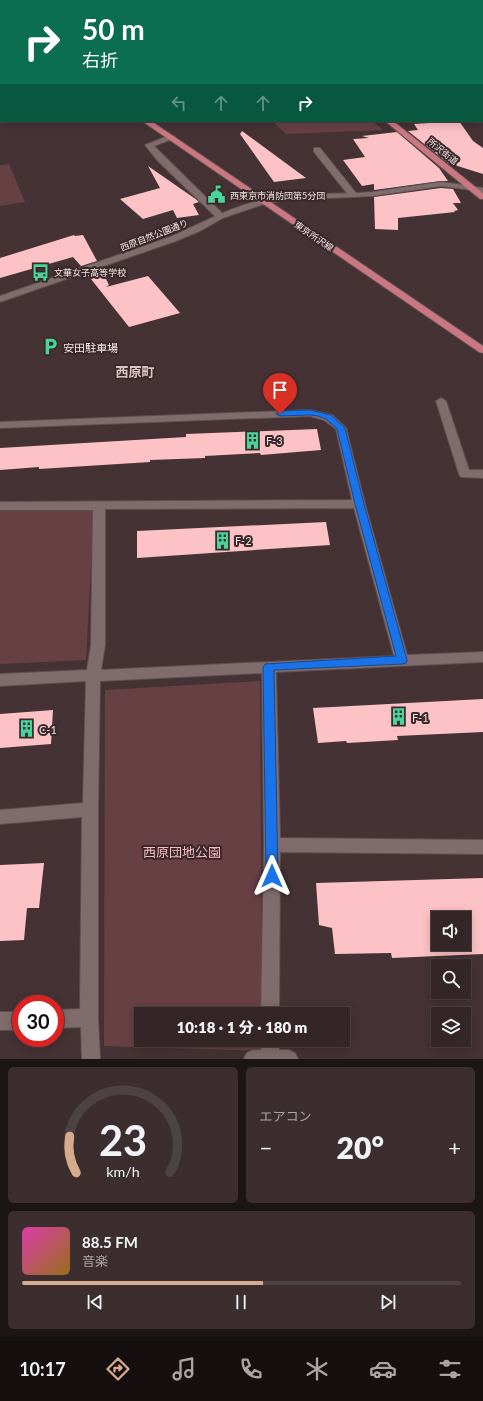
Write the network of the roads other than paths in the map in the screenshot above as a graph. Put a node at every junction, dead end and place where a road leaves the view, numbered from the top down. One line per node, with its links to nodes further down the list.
1 (147, 122): 3 (main road, 東京所沢線)
2 (390, 122): 5 (main road, 所沢街道)
3 (171, 138): 9 (main road, 東京所沢線); 10 (street)
4 (317, 150): 7 (street)
5 (472, 188): 6 (street, 西原自然公園通り); 7 (street, 西原自然公園通り); 8 (main road, 所沢街道)
6 (483, 190)
7 (353, 196): 9 (street, 西原自然公園通り)
8 (483, 197)
9 (263, 202): 10 (street, 西原自然公園通り); 12 (main road, 東京所沢線)
10 (220, 216): 11 (street, 西原自然公園通り)
11 (0, 298)
12 (483, 350)
13 (441, 401): 15 (street)
14 (0, 425): 16 (street)
15 (483, 474)
16 (359, 504): 17 (street); 20 (street)
17 (100, 505): 18 (street); 22 (street)
18 (0, 506)
19 (483, 657): 20 (street)
20 (402, 660): 21 (street)
21 (268, 667): 22 (street); 26 (street)
22 (93, 676): 23 (street); 24 (street)
23 (0, 680)
24 (90, 809): 25 (street); 29 (street)
25 (0, 817)
26 (272, 845): 27 (street); 28 (street)
27 (483, 847)
28 (270, 1007)
29 (89, 1018): 30 (street); 34 (street)
30 (64, 1019)
31 (12, 1021): 32 (street)
32 (0, 1022)
33 (270, 1047): 36 (street)
34 (91, 1059)
35 (254, 1059): 36 (street)
36 (270, 1059): 37 (street)
37 (290, 1059)

